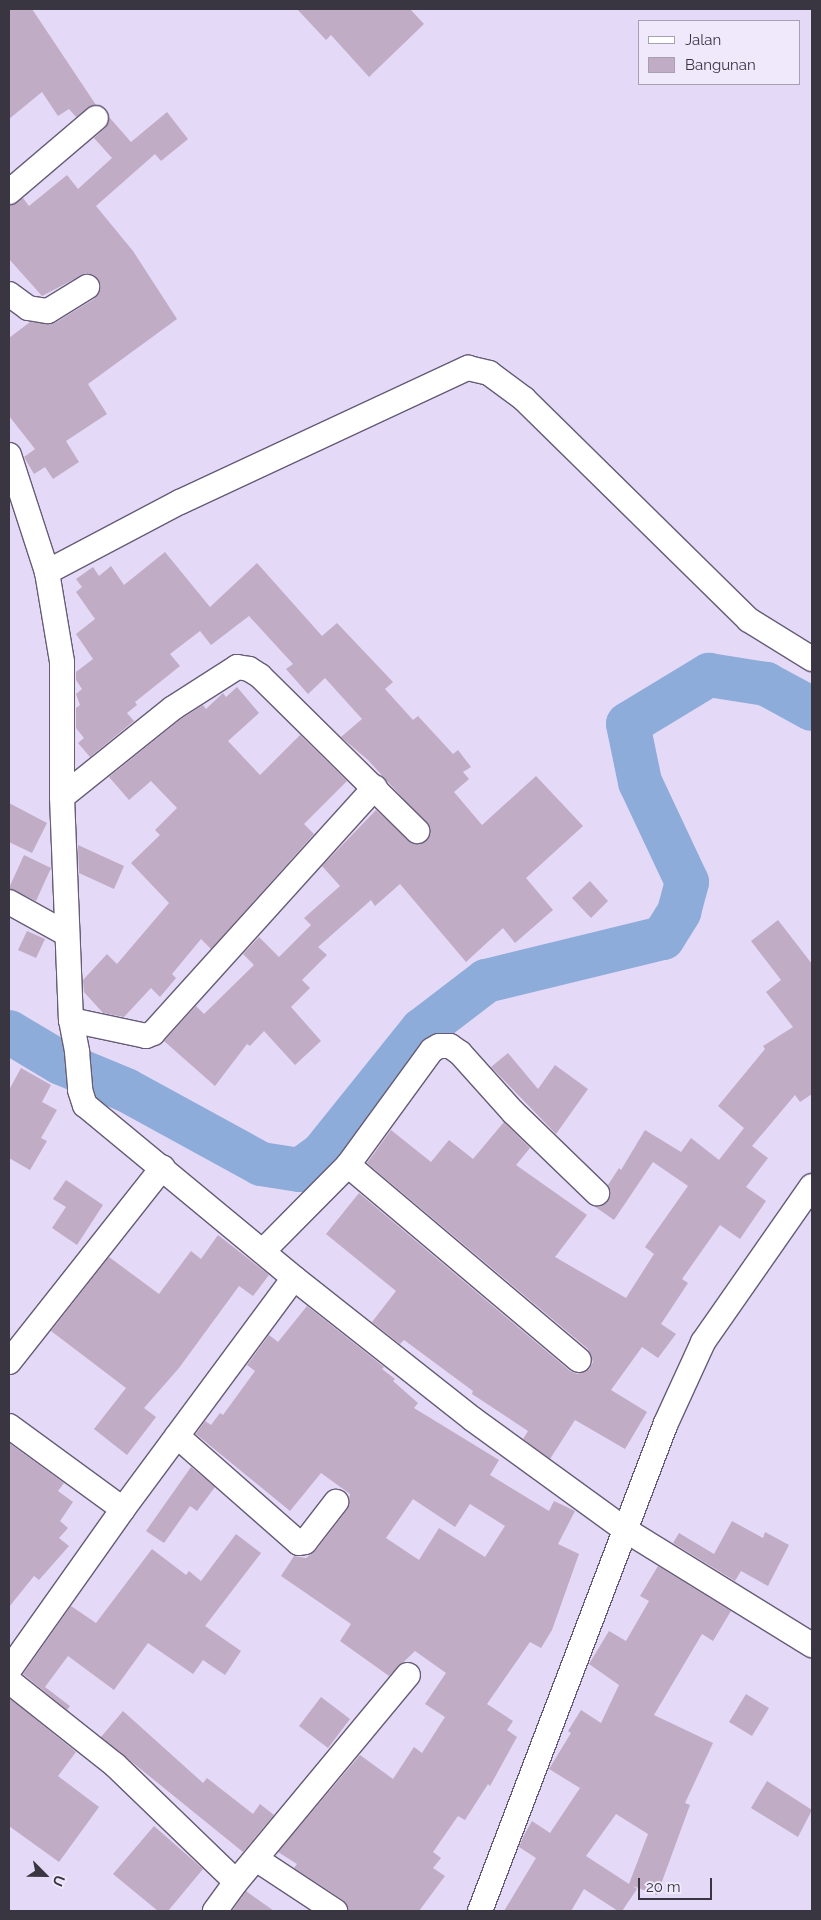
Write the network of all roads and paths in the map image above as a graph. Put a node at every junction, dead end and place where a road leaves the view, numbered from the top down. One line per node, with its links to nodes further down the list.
1 (96, 118): 2 (street)
2 (12, 182)
3 (87, 287): 4 (street)
4 (9, 294)
5 (9, 455): 6 (street)
6 (47, 572): 7 (street); 9 (street)
7 (812, 659)
8 (375, 787): 9 (street); 10 (street); 13 (street)
9 (62, 796): 12 (street)
10 (417, 830)
11 (9, 902): 12 (street)
12 (67, 934): 13 (street)
13 (71, 1020): 15 (street)
14 (348, 1164): 17 (street); 18 (street); 20 (street)
15 (163, 1167): 18 (street); 21 (street)
16 (812, 1186): 26 (street)
17 (597, 1194)
18 (264, 1250): 19 (street)
19 (294, 1278): 23 (street); 26 (street)
20 (579, 1360)
21 (9, 1362)
22 (9, 1426): 25 (street)
23 (176, 1436): 24 (street); 25 (street)
24 (336, 1502)
25 (123, 1509): 28 (street)
26 (624, 1529): 27 (street); 35 (street)
27 (812, 1645)
28 (9, 1670)
29 (408, 1675): 31 (street)
30 (9, 1681): 32 (street)
31 (256, 1859): 32 (street); 34 (street)
32 (236, 1882): 33 (street)
33 (215, 1911)
34 (335, 1911)
35 (480, 1911)

